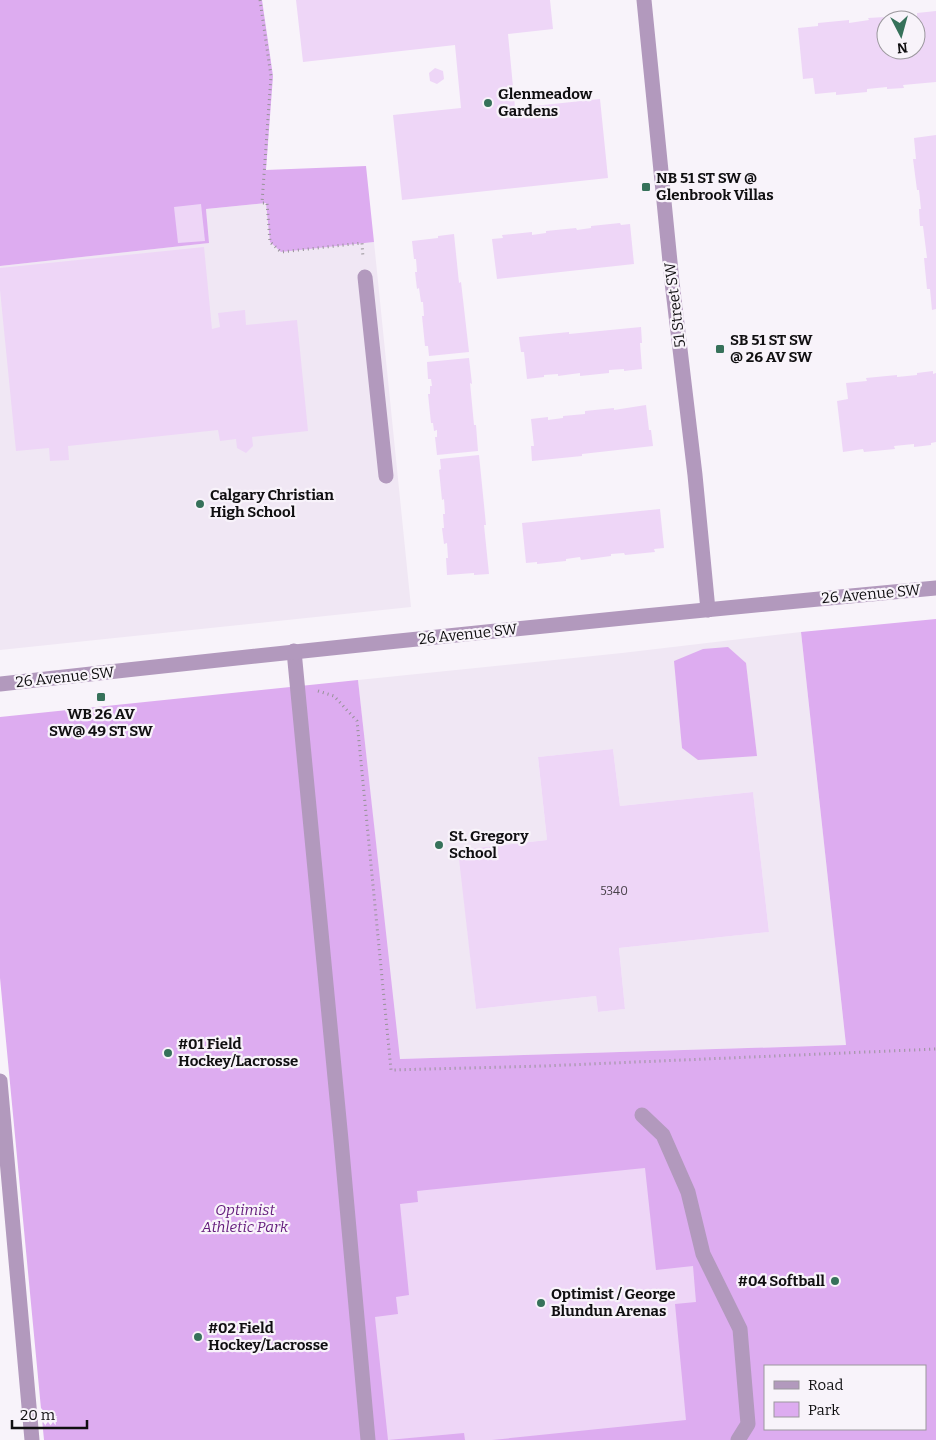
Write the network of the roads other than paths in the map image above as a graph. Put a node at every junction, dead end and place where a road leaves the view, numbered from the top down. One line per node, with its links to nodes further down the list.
1 (644, 0): 5 (street, 51 Street SW)
2 (365, 277): 3 (street)
3 (386, 476)
4 (936, 588): 5 (street, 26 Avenue SW)
5 (708, 610): 6 (street, 26 Avenue SW)
6 (294, 652): 7 (street, 26 Avenue SW); 11 (street)
7 (0, 684)
8 (0, 1082): 10 (street)
9 (642, 1115): 12 (street)
10 (32, 1440)
11 (368, 1440)
12 (738, 1440)

